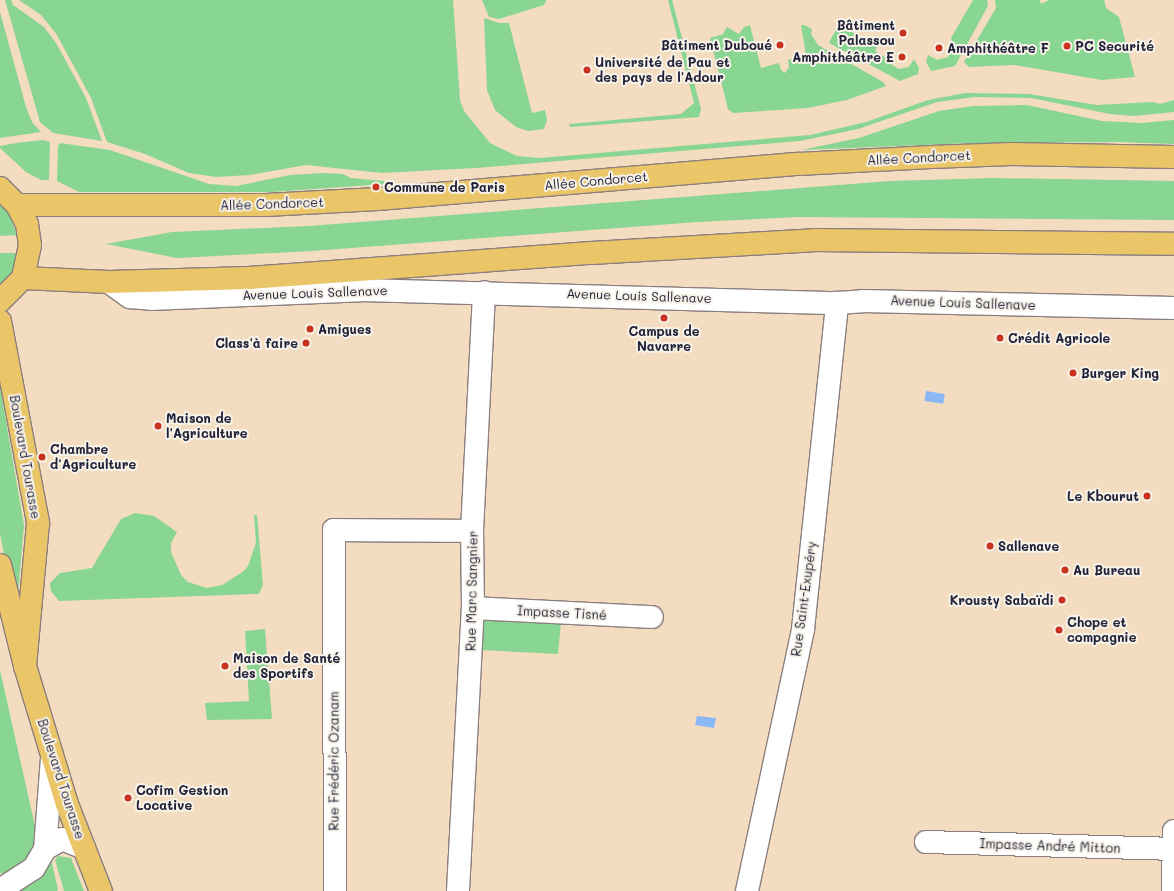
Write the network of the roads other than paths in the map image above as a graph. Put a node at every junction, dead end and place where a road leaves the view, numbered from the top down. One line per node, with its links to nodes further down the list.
1 (1174, 157): 3 (main road, Allée Condorcet)
2 (0, 188): 3 (main road)
3 (17, 205): 5 (main road)
4 (1174, 244): 6 (main road)
5 (23, 278): 6 (main road); 8 (main road)
6 (109, 282): 7 (street, Avenue Louis Sallenave)
7 (484, 292): 9 (street, Avenue Louis Sallenave); 12 (street, Rue Marc Sangnier)
8 (0, 301)
9 (837, 303): 10 (street, Avenue Louis Sallenave); 27 (street, Rue Saint-Exupéry)
10 (1174, 308)
11 (0, 321): 16 (main road, Boulevard Tourasse)
12 (472, 531): 14 (street, Rue Marc Sangnier); 25 (street, Rue Frédéric Ozanam)
13 (0, 565): 16 (main road, Boulevard Tourasse)
14 (473, 608): 15 (street, Impasse Tisné); 26 (street, Rue Marc Sangnier)
15 (652, 617)
16 (25, 666): 17 (main road, Boulevard Tourasse)
17 (52, 755): 20 (main road, Boulevard Tourasse); 21 (street)
18 (1174, 830): 22 (street)
19 (926, 842): 22 (street, Impasse André Mitton)
20 (84, 848): 21 (street); 24 (main road, Boulevard Tourasse)
21 (45, 849): 23 (street)
22 (1174, 849): 28 (street)
23 (0, 890)
24 (101, 891)
25 (335, 891)
26 (458, 891)
27 (747, 891)
28 (1173, 891)

